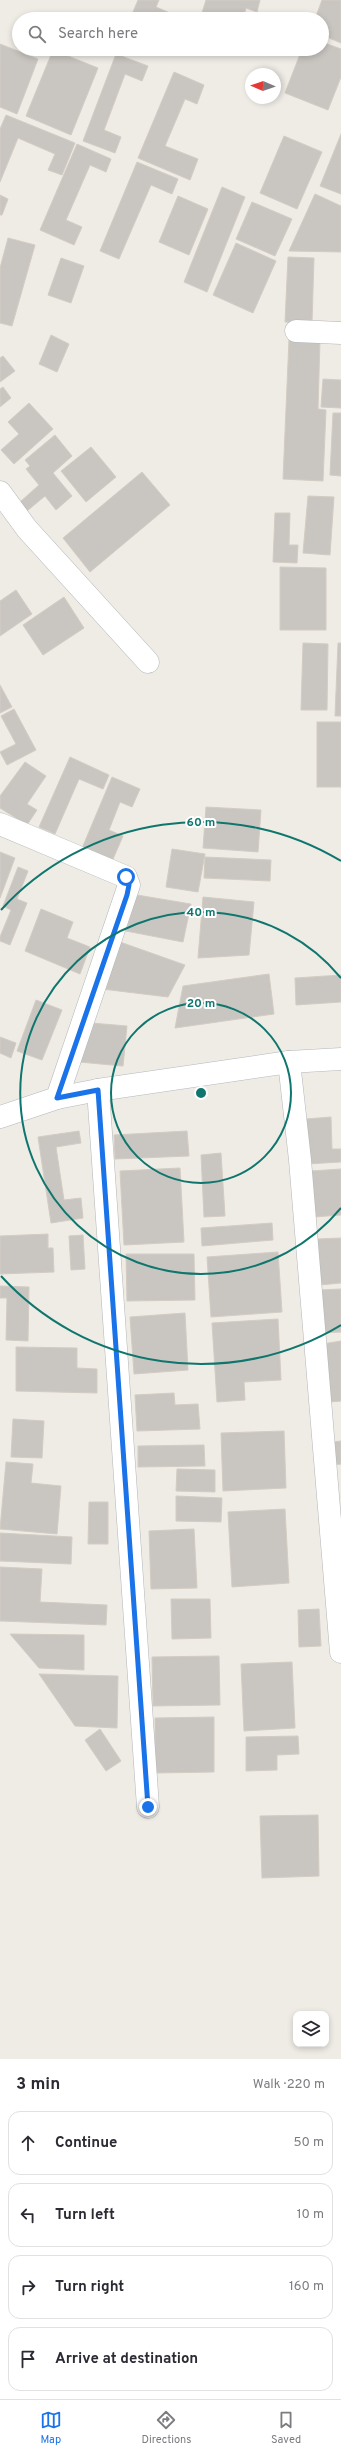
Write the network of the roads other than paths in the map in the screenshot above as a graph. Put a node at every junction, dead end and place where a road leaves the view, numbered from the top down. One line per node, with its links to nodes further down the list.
1 (296, 331): 2 (street)
2 (341, 333)
3 (0, 492): 4 (street)
4 (148, 662)
5 (0, 824): 9 (street)
6 (341, 1059): 7 (street)
7 (289, 1062): 8 (street); 11 (street)
8 (98, 1090): 9 (street); 12 (street)
9 (57, 1098): 10 (street)
10 (0, 1117)
11 (341, 1652)
12 (148, 1807)

